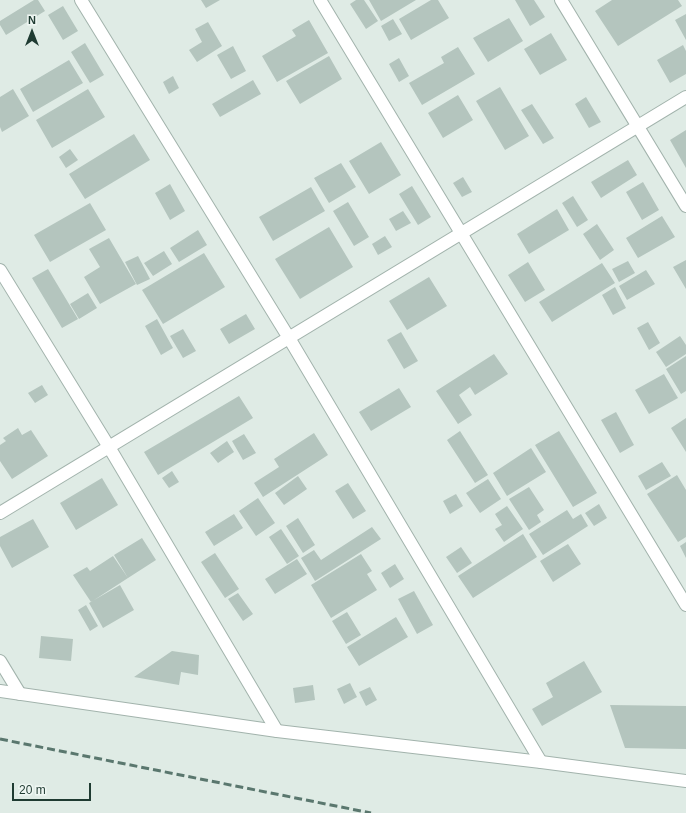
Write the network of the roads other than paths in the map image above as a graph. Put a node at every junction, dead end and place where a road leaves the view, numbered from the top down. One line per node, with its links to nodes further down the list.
1 (81, 0): 9 (street)
2 (320, 0): 7 (street)
3 (561, 0): 5 (street)
4 (686, 97): 5 (street)
5 (638, 126): 6 (street); 7 (street)
6 (686, 206)
7 (461, 234): 9 (street); 12 (street)
8 (0, 270): 10 (street)
9 (289, 338): 10 (street); 18 (street)
10 (109, 447): 11 (street); 17 (street)
11 (0, 513)
12 (683, 593): 13 (street)
13 (686, 605)
14 (0, 661): 16 (street)
15 (0, 691): 16 (street)
16 (20, 694): 17 (street)
17 (277, 731): 18 (street)
18 (541, 762): 19 (street)
19 (686, 781)

